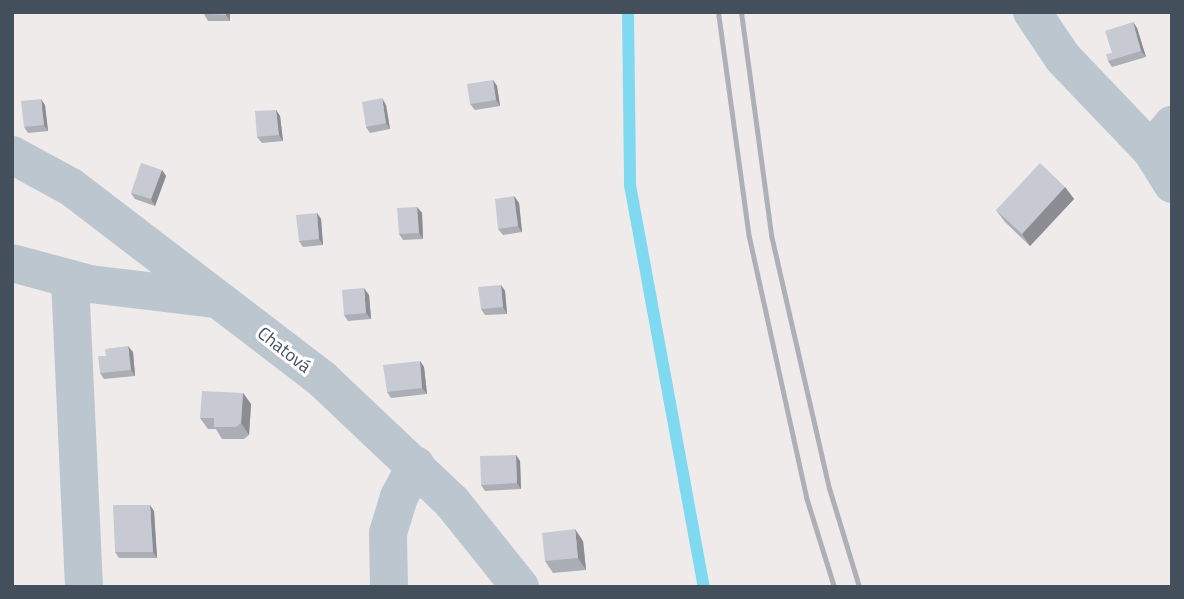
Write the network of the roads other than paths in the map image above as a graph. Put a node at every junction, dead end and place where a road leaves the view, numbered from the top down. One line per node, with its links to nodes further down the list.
1 (1032, 12): 2 (street)
2 (1161, 137): 4 (street)
3 (12, 155): 7 (street, Chatová)
4 (1172, 184)
5 (12, 263): 6 (street)
6 (70, 279): 7 (street); 9 (street)
7 (219, 300): 8 (street, Chatová)
8 (416, 466): 10 (street); 11 (street, Chatová)
9 (84, 587)
10 (389, 587)
11 (520, 587)

